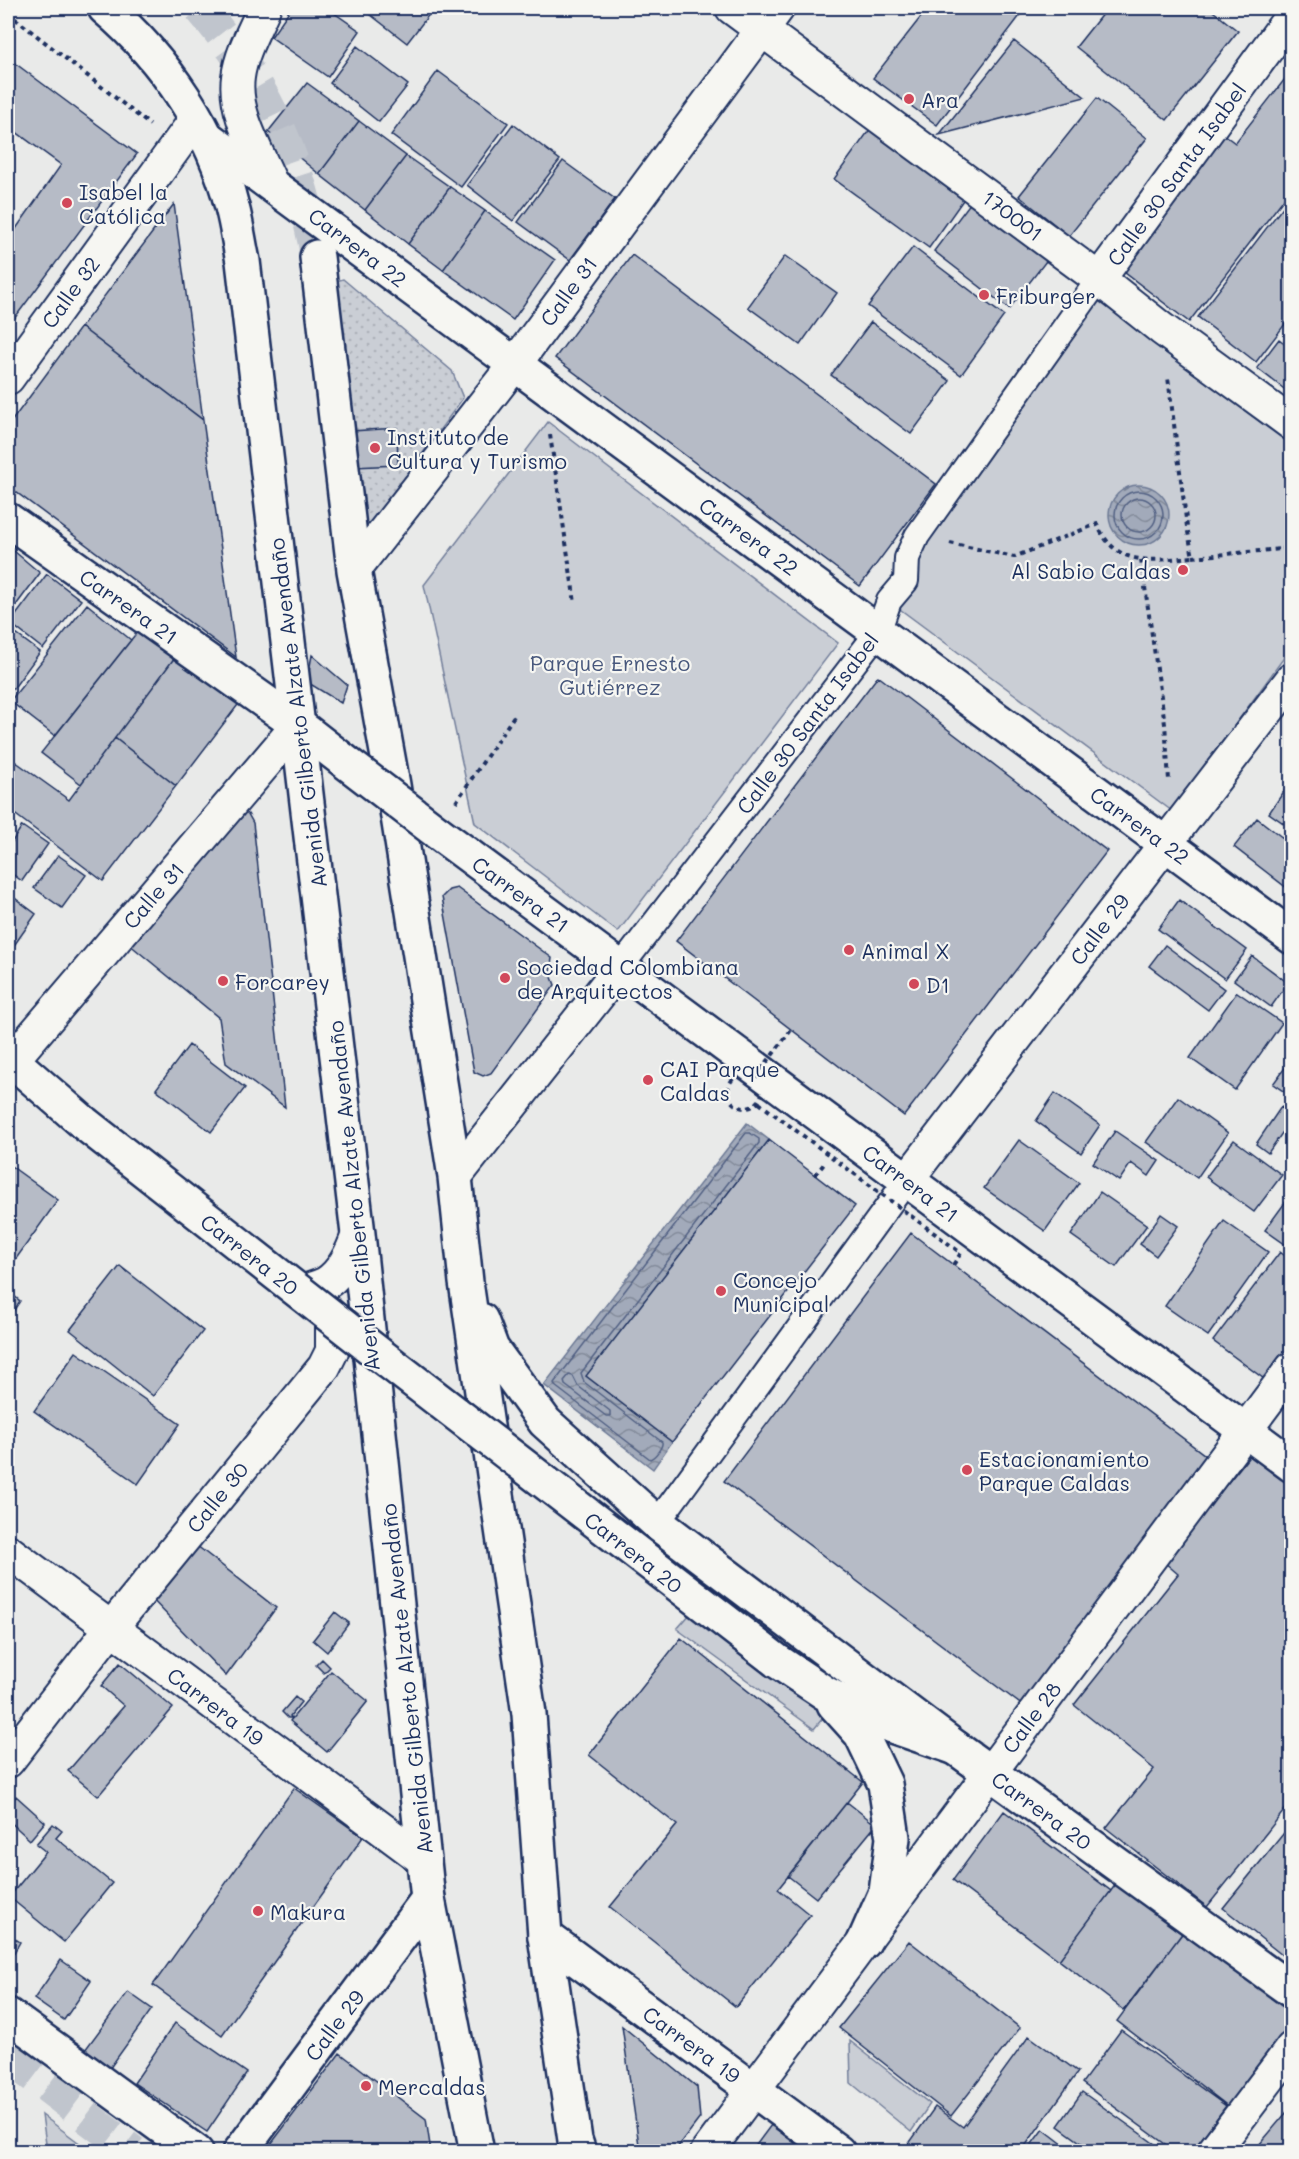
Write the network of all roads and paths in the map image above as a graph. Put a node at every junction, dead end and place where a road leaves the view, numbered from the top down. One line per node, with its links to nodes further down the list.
1 (105, 8): 7 (main road, Avenida Gilberto Alzate Avendaño)
2 (264, 8): 9 (street)
3 (732, 8): 6 (street, 170001)
4 (8, 13): 8 (path)
5 (1292, 15): 11 (street, Calle 30 Santa Isabel)
6 (770, 18): 11 (street, 170001); 13 (street, Calle 31)
7 (201, 127): 9 (main road, Carrera 22); 14 (street, Calle 32); 28 (main road, Avenida Gilberto Alzate Avendaño)
8 (156, 130)
9 (271, 183): 13 (main road, Carrera 22)
10 (317, 257): 22 (main road)
11 (1099, 279): 12 (street, 170001); 18 (street, Calle 30 Santa Isabel)
12 (1162, 329): 16 (street, 170001); 20 (path)
13 (515, 364): 15 (main road, Carrera 22); 22 (street, Calle 31)
14 (8, 378)
15 (544, 386): 23 (path); 24 (main road, Carrera 22)
16 (1292, 424)
17 (8, 520): 28 (main road, Carrera 21)
18 (917, 536): 21 (path); 24 (street, Calle 30 Santa Isabel)
19 (1292, 548): 20 (path)
20 (1193, 557): 21 (path)
21 (1142, 560): 27 (path)
22 (354, 570): 37 (main road)
23 (575, 603)
24 (878, 632): 30 (main road, Carrera 22); 32 (street, Calle 30 Santa Isabel)
25 (1292, 679): 30 (street, Calle 29)
26 (514, 716): 29 (path)
27 (1165, 724)
28 (298, 725): 29 (main road, Carrera 21, bridge); 34 (street, Calle 31); 39 (main road, Avenida Gilberto Alzate Avendaño)
29 (437, 832): 32 (main road, Carrera 21)
30 (1164, 843): 31 (main road, Carrera 22); 38 (street, Calle 29)
31 (1292, 938)
32 (620, 968): 37 (street, Calle 30 Santa Isabel); 38 (main road, Carrera 21)
33 (791, 1030): 35 (path, bridge)
34 (9, 1061): 42 (street, Carrera 20); 49 (main road, Carrera 20, bridge)
35 (756, 1077)
36 (759, 1103): 40 (path, bridge)
37 (455, 1177): 41 (main road)
38 (907, 1180): 44 (main road, Carrera 21); 46 (street)
39 (358, 1234): 42 (street); 53 (main road, Avenida Gilberto Alzate Avendaño)
40 (953, 1265)
41 (466, 1282): 46 (main road); 55 (main road)
42 (307, 1290): 48 (street, Calle 30)
43 (1292, 1368): 44 (street, Calle 28)
44 (1245, 1430): 45 (main road, Carrera 21); 52 (street, Calle 28)
45 (1292, 1465)
46 (657, 1523): 50 (main road)
47 (8, 1551): 48 (street, Carrera 19)
48 (111, 1628): 51 (street, Calle 30); 53 (street, Carrera 19)
49 (825, 1693): 50 (main road, Carrera 20); 56 (main road)
50 (956, 1748): 52 (main road, Carrera 20)
51 (8, 1761)
52 (990, 1772): 56 (street, Calle 28); 57 (main road, Carrera 20)
53 (425, 1861): 54 (main road, Avenida Gilberto Alzate Avendaño)
54 (429, 1899): 62 (main road, Calle 29); 63 (main road, Avenida Gilberto Alzate Avendaño)
55 (545, 1936): 60 (main road, Carrera 19); 64 (main road)
56 (864, 1942): 60 (street, Calle 28)
57 (1292, 1991)
58 (8, 2015): 61 (main road)
59 (1292, 2048): 67 (street)
60 (754, 2089): 65 (street, Calle 28); 66 (main road, Carrera 19)
61 (196, 2151)
62 (240, 2151)
63 (477, 2151)
64 (579, 2151)
65 (706, 2151)
66 (838, 2151)
67 (1214, 2151)

